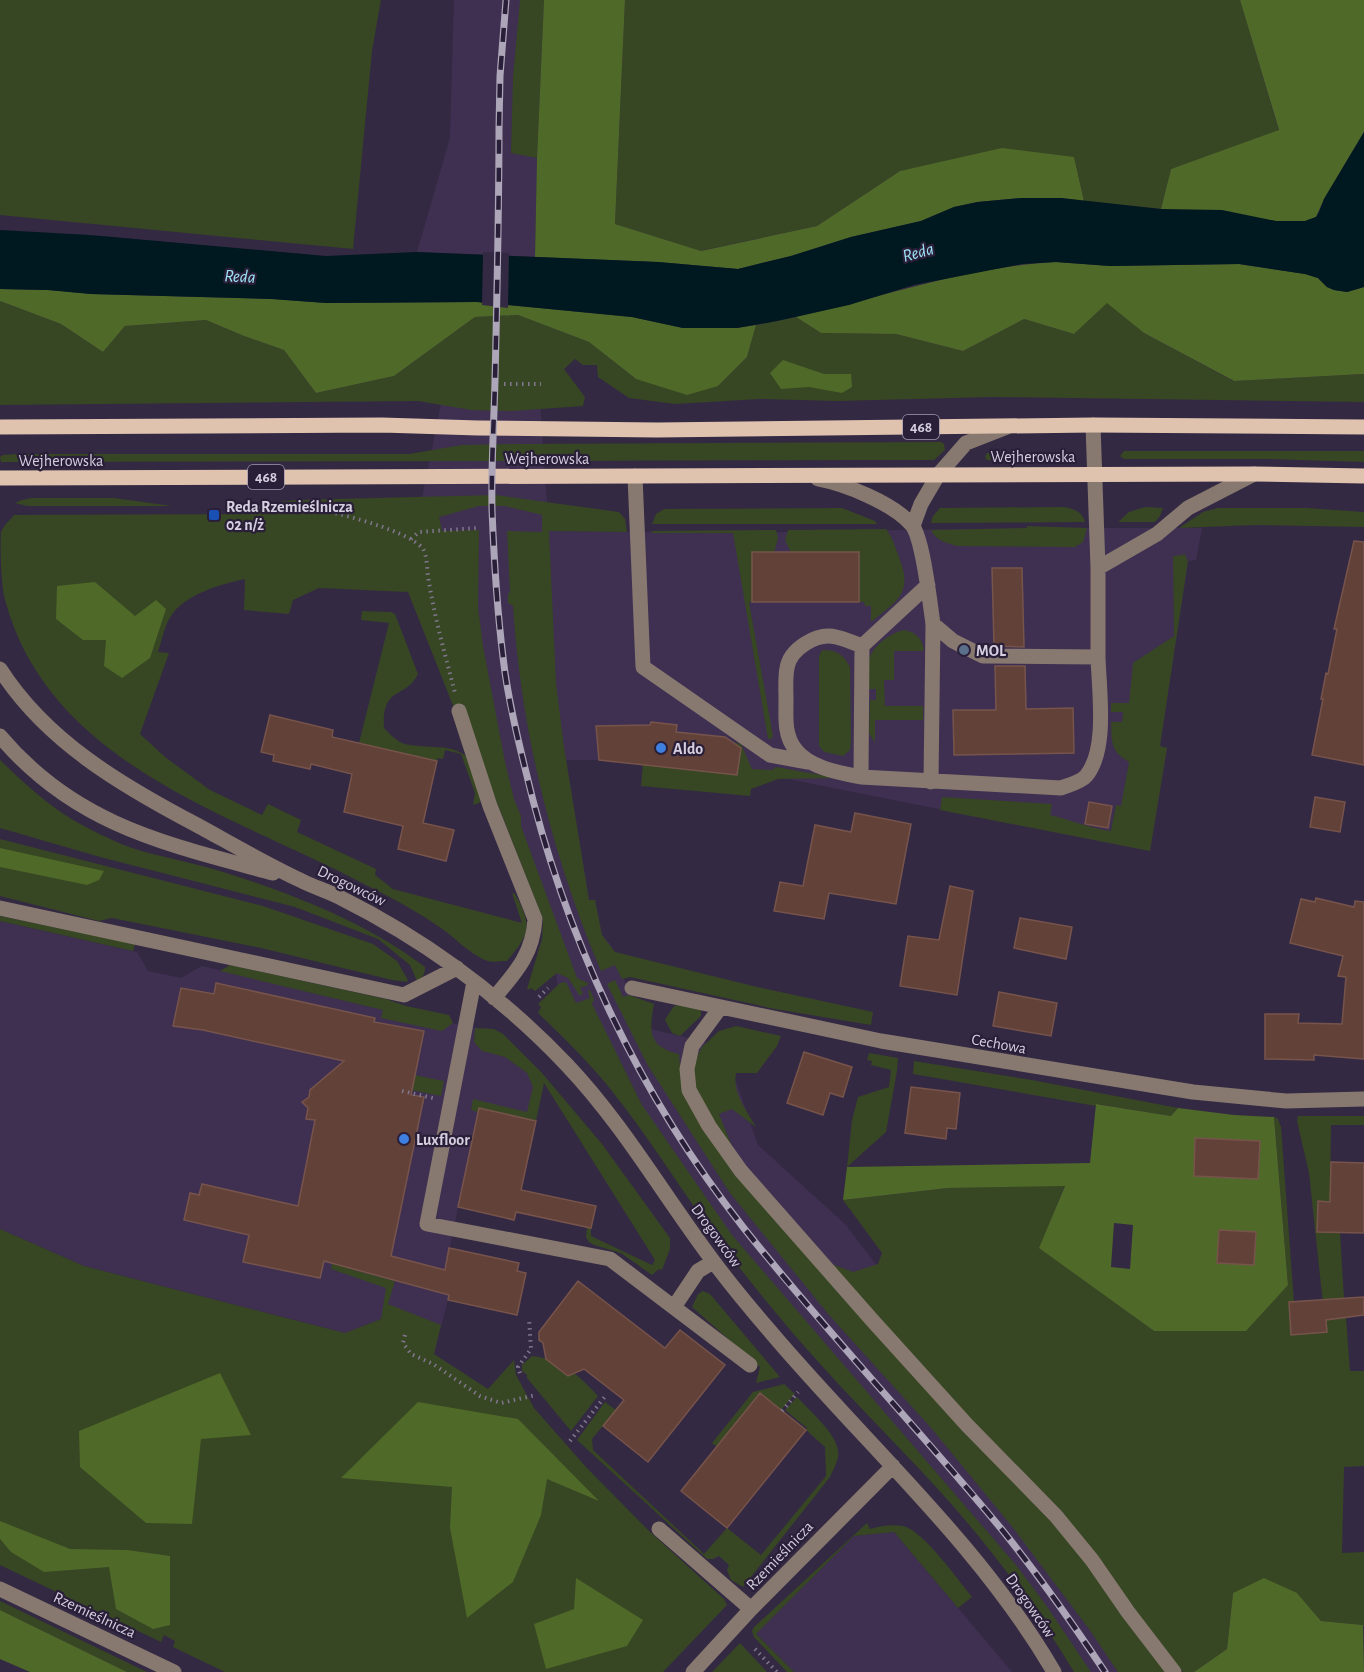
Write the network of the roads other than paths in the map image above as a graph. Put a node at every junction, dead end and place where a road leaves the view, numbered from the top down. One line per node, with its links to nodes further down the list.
1 (1093, 425): 2 (main road, Wejherowska / 468); 4 (main road, Wejherowska / 468); 5 (street, Wejherowska)
2 (1010, 426): 3 (main road, Wejherowska / 468); 7 (street)
3 (0, 427)
4 (1364, 427)
5 (1095, 474): 6 (main road, Wejherowska / 468); 7 (main road, Wejherowska / 468); 13 (street)
6 (1254, 474): 10 (main road, Wejherowska / 468); 13 (street)
7 (938, 475): 9 (main road, Wejherowska / 468); 12 (street)
8 (635, 476): 9 (main road, Wejherowska / 468); 11 (main road, Wejherowska / 468); 21 (street)
9 (805, 476): 12 (street)
10 (1364, 476)
11 (0, 478)
12 (913, 526): 14 (street)
13 (1098, 568): 17 (street)
14 (928, 585): 15 (street); 16 (street)
15 (933, 624): 17 (street); 23 (street)
16 (862, 646): 21 (street); 22 (street)
17 (1098, 657): 23 (street)
18 (0, 669): 24 (street, Drogowców)
19 (459, 711): 29 (street)
20 (0, 736): 24 (street, Drogowców)
21 (813, 762): 22 (street)
22 (861, 777): 23 (street)
23 (931, 782)
24 (300, 880): 26 (street, Drogowców)
25 (0, 908): 26 (street)
26 (457, 968): 27 (street, Drogowców)
27 (474, 982): 29 (street, Drogowców); 33 (street)
28 (632, 988): 30 (street, Cechowa)
29 (494, 998): 32 (street, Drogowców)
30 (720, 1008): 31 (street, Cechowa); 42 (street)
31 (1364, 1099)
32 (713, 1262): 33 (street); 35 (street, Drogowców)
33 (674, 1307): 34 (street)
34 (750, 1365)
35 (893, 1466): 38 (street, Rzemieślnicza); 41 (street, Drogowców)
36 (659, 1529): 38 (street)
37 (0, 1589): 39 (street, Rzemieślnicza)
38 (751, 1609): 40 (street, Rzemieślnicza)
39 (174, 1672)
40 (693, 1672)
41 (1054, 1672)
42 (1174, 1672)

